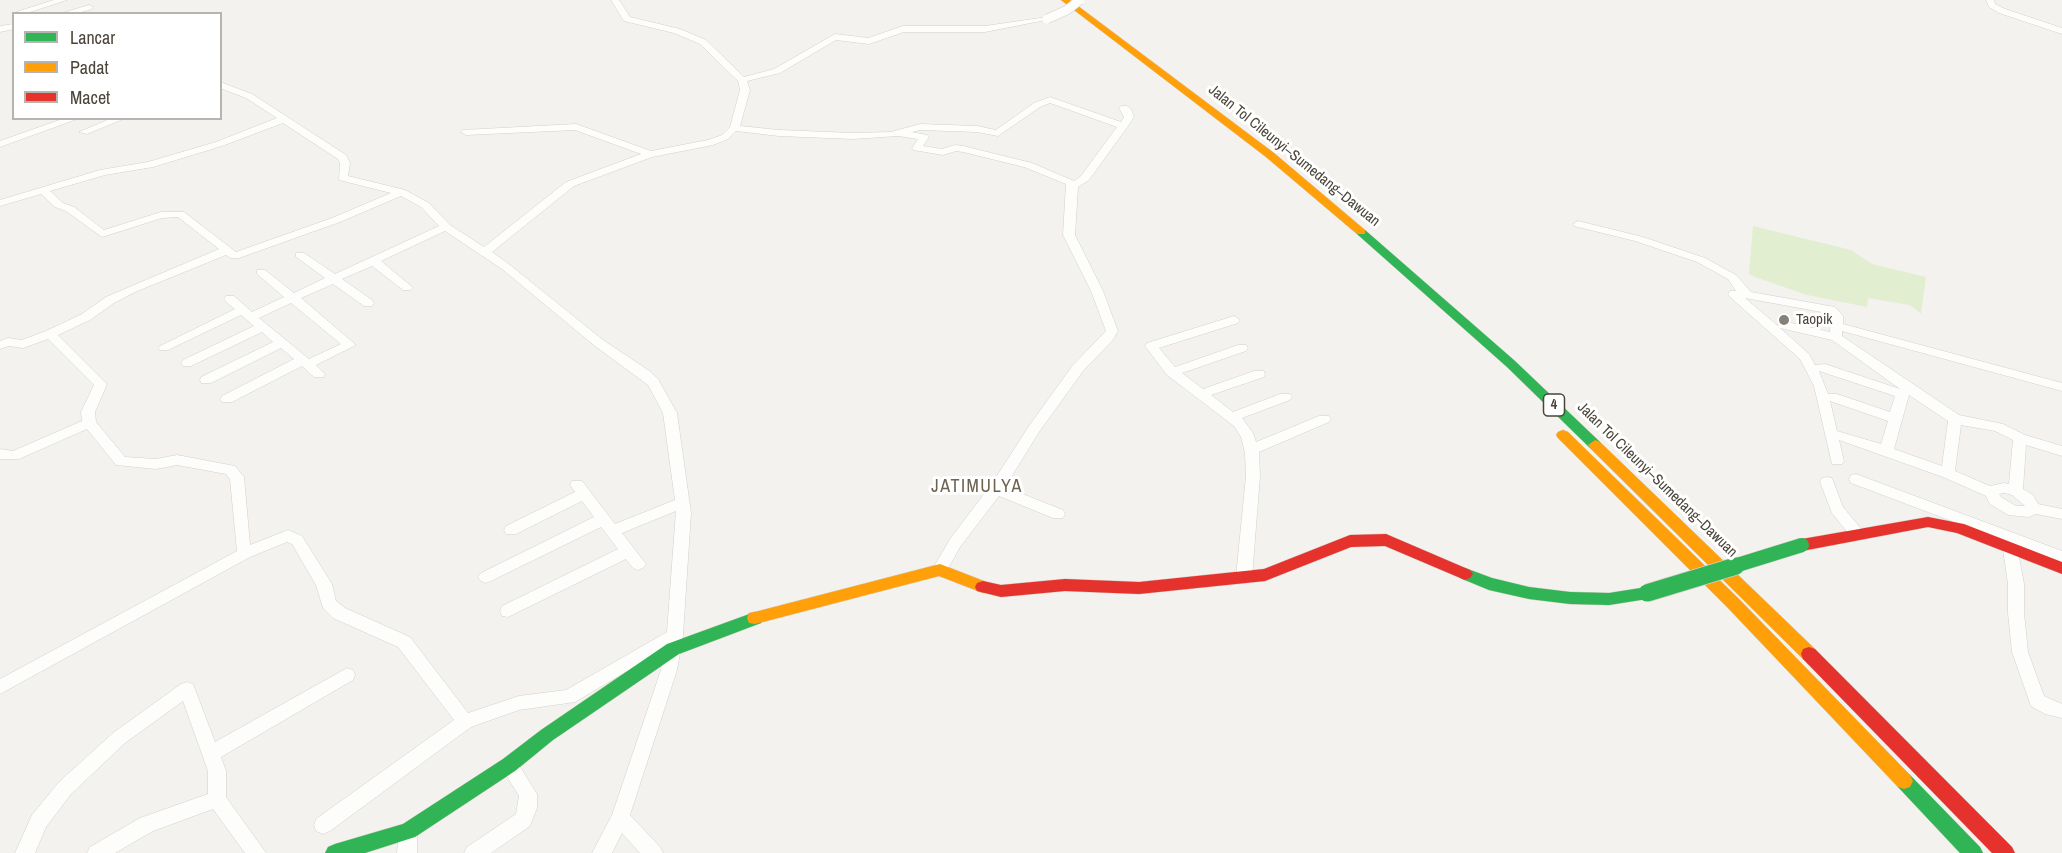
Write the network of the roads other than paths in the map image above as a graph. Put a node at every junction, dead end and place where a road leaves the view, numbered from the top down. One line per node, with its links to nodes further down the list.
1 (63, 0): 9 (street)
2 (79, 0): 8 (street)
3 (615, 0): 13 (street)
4 (1052, 0): 57 (main road, Jalan Tol Cileunyi–Sumedang–Dawuan)
5 (1065, 0): 124 (main road, Jalan Tol Cileunyi–Sumedang–Dawuan / 4)
6 (1080, 0): 13 (street, bridge)
7 (1990, 0): 12 (street)
8 (89, 7): 10 (street); 11 (street)
9 (20, 12)
10 (70, 12)
11 (94, 12)
12 (2062, 31)
13 (742, 80): 17 (street)
14 (222, 86): 16 (street)
15 (1124, 108): 20 (street)
16 (284, 119): 29 (street); 30 (street)
17 (738, 119): 23 (street); 27 (street)
18 (70, 120): 24 (street)
19 (117, 120): 21 (street)
20 (1123, 126): 25 (street); 28 (street)
21 (84, 132)
22 (466, 132): 27 (street)
23 (897, 133): 25 (street); 25 (street); 26 (street)
24 (0, 144)
25 (990, 144): 28 (street)
26 (891, 145)
27 (650, 154): 35 (street)
28 (1073, 186): 85 (street)
29 (43, 190): 31 (street); 34 (street)
30 (401, 192): 33 (street); 34 (street)
31 (0, 203)
32 (1578, 224): 41 (street)
33 (446, 227): 35 (street); 37 (street)
34 (225, 250): 50 (street)
35 (484, 253): 88 (street)
36 (300, 255): 39 (street)
37 (372, 261): 39 (street); 40 (street)
38 (261, 272): 42 (street)
39 (334, 278): 42 (street); 44 (street)
40 (407, 288)
41 (1743, 292): 49 (street); 81 (street)
42 (293, 297): 45 (street); 55 (street)
43 (230, 299): 45 (street)
44 (368, 303)
45 (248, 312): 48 (street); 53 (street)
46 (1234, 320): 59 (street)
47 (1783, 325): 49 (street)
48 (264, 326): 51 (street); 56 (street)
49 (1837, 331): 63 (street); 64 (street)
50 (50, 334): 52 (street); 73 (street)
51 (283, 342): 55 (street); 62 (street)
52 (0, 345)
53 (164, 347)
54 (1242, 348): 59 (street)
55 (306, 362): 60 (street); 68 (street)
56 (187, 363)
57 (1494, 367)
58 (1820, 367): 64 (street)
59 (1173, 372): 65 (street)
60 (319, 374)
61 (1259, 374): 65 (street)
62 (206, 380)
63 (2062, 387)
64 (1905, 392): 71 (street); 72 (street)
65 (1202, 394): 69 (street)
66 (1285, 397): 69 (street)
67 (1833, 397): 71 (street)
68 (227, 399)
69 (1232, 417): 77 (street)
70 (1324, 419): 77 (street)
71 (1895, 419): 79 (street)
72 (1955, 419): 76 (street); 82 (street)
73 (89, 423): 78 (street); 97 (street)
74 (1551, 424): 123 (main road, 4)
75 (1839, 435): 79 (street)
76 (2020, 438): 80 (street); 86 (street)
77 (1251, 450): 102 (street)
78 (1, 451)
79 (1886, 451): 82 (street)
80 (2062, 451)
81 (1838, 461)
82 (1948, 473): 87 (street)
83 (1856, 479): 96 (street)
84 (1827, 482): 95 (street)
85 (996, 489): 91 (street); 100 (street)
86 (2016, 491): 87 (street); 90 (street)
87 (1992, 493): 89 (street)
88 (683, 503): 93 (street); 104 (street)
89 (2004, 507): 90 (street); 96 (street)
90 (2027, 511): 92 (street); 96 (street)
91 (1058, 514)
92 (2062, 514)
93 (608, 525): 94 (street); 101 (street); 103 (street)
94 (511, 530)
95 (1857, 534): 96 (main road); 102 (main road, bridge)
96 (2010, 543): 98 (street); 99 (main road); 107 (street)
97 (245, 553): 106 (street); 108 (street)
98 (2062, 557)
99 (2062, 568)
100 (940, 570): 102 (main road); 104 (main road)
101 (486, 577)
102 (1244, 577)
103 (508, 611)
104 (674, 642): 108 (street); 110 (main road); 112 (street)
105 (347, 675): 109 (street)
106 (0, 687)
107 (2062, 711)
108 (465, 722): 113 (street)
109 (211, 754): 111 (street); 115 (street)
110 (509, 765): 114 (main road); 120 (street)
111 (217, 799): 116 (street); 117 (street)
112 (620, 817): 121 (street); 122 (street)
113 (323, 825)
114 (408, 831): 118 (main road); 119 (street)
115 (25, 853)
116 (97, 853)
117 (256, 853)
118 (334, 853)
119 (407, 853)
120 (474, 853)
121 (602, 853)
122 (653, 853)
123 (1973, 853)
124 (2006, 853)

